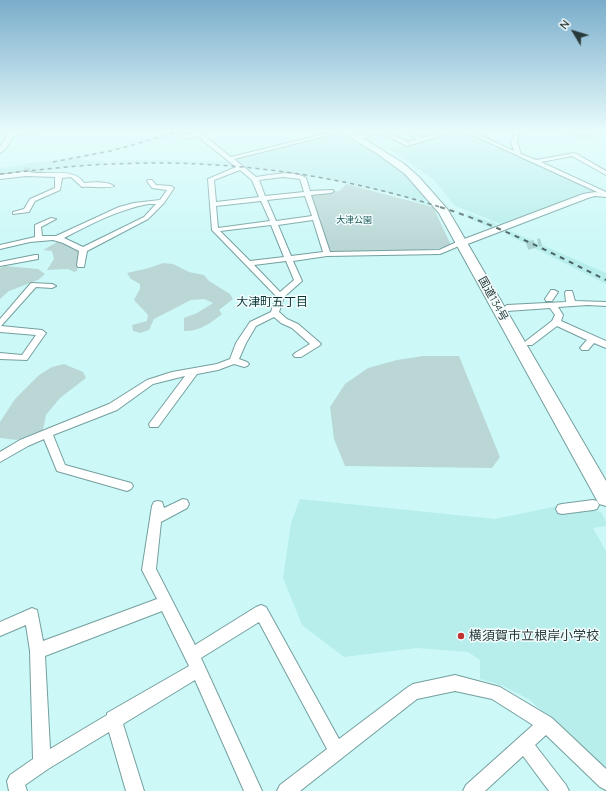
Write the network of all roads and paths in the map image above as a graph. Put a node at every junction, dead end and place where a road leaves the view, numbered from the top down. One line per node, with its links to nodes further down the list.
1 (239, 168): 18 (street)
2 (242, 168): 10 (street)
3 (402, 168): 26 (highway, 国道134号)
4 (409, 168): 26 (highway, 国道134号)
5 (548, 168): 15 (street)
6 (597, 168): 7 (street)
7 (606, 173)
8 (59, 176): 9 (street); 12 (street); 19 (street)
9 (0, 177)
10 (255, 179): 14 (street); 16 (street)
11 (150, 181): 17 (street)
12 (110, 186)
13 (331, 191): 14 (street)
14 (308, 194): 16 (street); 20 (street)
15 (606, 195): 26 (street)
16 (264, 199): 18 (street); 22 (street)
17 (162, 202): 25 (street); 28 (street)
18 (213, 204): 23 (street)
19 (15, 213)
20 (316, 218): 22 (street); 29 (street)
21 (53, 219): 24 (street)
22 (273, 223): 23 (street); 31 (street)
23 (215, 230): 33 (street)
24 (39, 239): 25 (street); 27 (street)
25 (56, 239): 28 (street)
26 (464, 242): 29 (street); 42 (highway, 国道134号); 61 (highway, 国道134号)
27 (0, 247)
28 (83, 250): 34 (street)
29 (327, 254): 31 (street)
30 (35, 257): 32 (street)
31 (290, 259): 33 (street); 38 (street)
32 (0, 264)
33 (248, 264): 38 (street)
34 (81, 265)
35 (52, 286): 45 (street)
36 (554, 292): 39 (street)
37 (569, 293): 41 (street)
38 (280, 296): 43 (street)
39 (551, 303): 41 (street); 42 (street); 44 (street)
40 (606, 304): 41 (street)
41 (570, 305)
42 (507, 308): 48 (highway, 国道134号)
43 (275, 314): 51 (street); 53 (street)
44 (556, 322): 47 (street); 48 (street)
45 (0, 324)
46 (0, 330): 52 (street)
47 (592, 339): 49 (street); 50 (street)
48 (529, 343): 59 (highway, 国道134号)
49 (606, 345)
50 (584, 348)
51 (298, 355)
52 (0, 356)
53 (234, 361): 54 (street); 55 (street)
54 (244, 364)
55 (194, 370): 56 (street); 57 (street)
56 (154, 424)
57 (46, 433): 58 (street); 60 (street)
58 (0, 458)
59 (606, 476)
60 (127, 486)
61 (606, 498)
62 (182, 504): 66 (street)
63 (593, 505): 65 (street)
64 (158, 506): 66 (street)
65 (562, 509)
66 (155, 519): 67 (street)
67 (165, 603): 69 (street); 70 (street)
68 (0, 629): 69 (street)
69 (36, 651): 75 (street)
70 (196, 662): 71 (street); 74 (street); 79 (street)
71 (113, 719): 75 (street); 78 (street)
72 (546, 724): 73 (street); 74 (street); 76 (street)
73 (524, 744): 81 (street); 82 (street)
74 (337, 751): 80 (street)
75 (42, 763): 77 (street)
76 (606, 781)
77 (18, 791)
78 (135, 791)
79 (253, 791)
80 (286, 791)
81 (472, 791)
82 (560, 791)

